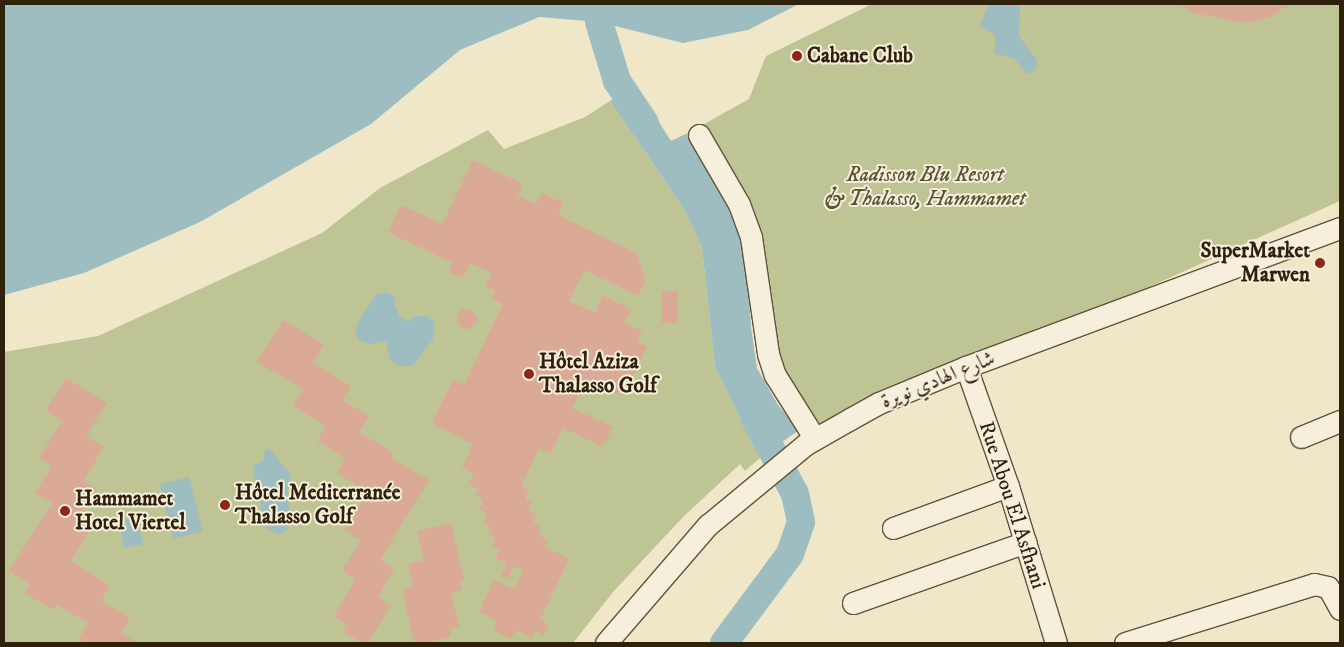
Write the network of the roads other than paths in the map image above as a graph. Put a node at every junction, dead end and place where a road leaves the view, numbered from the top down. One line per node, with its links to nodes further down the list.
1 (699, 135): 6 (street)
2 (1340, 228): 3 (street, شارع الهادي نويرة)
3 (966, 366): 6 (street, شارع الهادي نويرة); 7 (street, Rue Abou El Asfhani)
4 (1340, 421): 5 (street)
5 (1301, 437)
6 (811, 442): 12 (street, شارع الهادي نويرة)
7 (1008, 486): 8 (street); 9 (street, Rue Abou El Asfhani)
8 (893, 528)
9 (1026, 542): 10 (street); 13 (street, Rue Abou El Asfhani)
10 (853, 603)
11 (1340, 608): 14 (street)
12 (606, 643)
13 (1056, 643)
14 (1125, 643)

